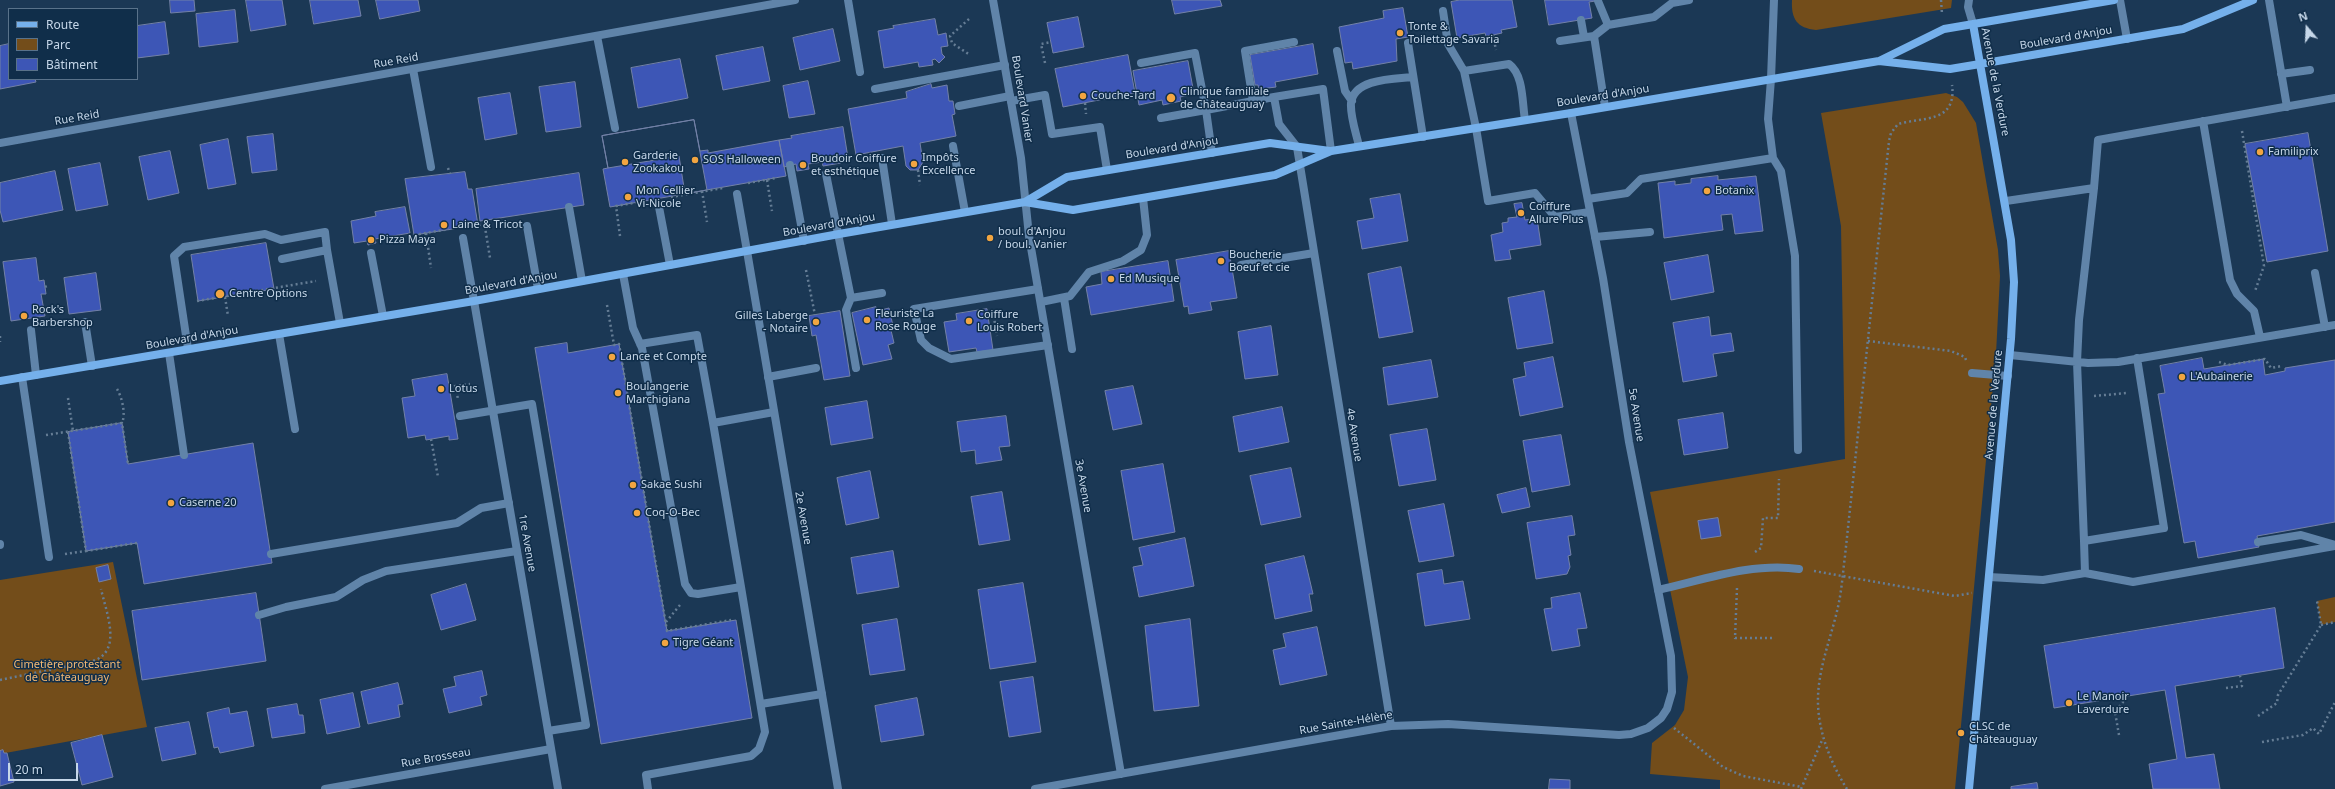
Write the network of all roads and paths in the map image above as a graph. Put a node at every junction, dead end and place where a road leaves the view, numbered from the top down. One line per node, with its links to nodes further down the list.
1 (795, 0): 20 (street, Rue Reid)
2 (848, 0): 39 (street)
3 (993, 0): 36 (street, Boulevard Vanier)
4 (1689, 0): 13 (street)
5 (1774, 0): 43 (street)
6 (1941, 0): 15 (path)
7 (1969, 0): 18 (street)
8 (2114, 0): 18 (street, Boulevard d'Anjou)
9 (2120, 0): 23 (street)
10 (2253, 0): 23 (street, Boulevard d'Anjou)
11 (2269, 0): 41 (street)
12 (1598, 1): 19 (street)
13 (1672, 1): 19 (street)
14 (1443, 11): 40 (street)
15 (1942, 12)
16 (969, 19): 24 (path)
17 (1581, 20): 22 (street)
18 (1973, 24): 32 (street, Boulevard d'Anjou); 35 (street, Avenue de la Verdure)
19 (1608, 25): 21 (street)
20 (597, 36): 37 (street, Rue Reid); 59 (street)
21 (1594, 36): 22 (street); 52 (street)
22 (1584, 37): 26 (street)
23 (2127, 39): 35 (street, Boulevard d'Anjou)
24 (951, 40): 25 (path); 31 (path)
25 (947, 41)
26 (1560, 41)
27 (1051, 42): 33 (path)
28 (1294, 42): 49 (street)
29 (1408, 43): 42 (street)
30 (1337, 51): 50 (street)
31 (976, 59)
32 (1879, 60): 35 (street, Boulevard d'Anjou); 43 (street, Boulevard d'Anjou)
33 (1044, 63)
34 (1141, 63): 54 (street)
35 (1980, 64): 89 (street, Avenue de la Verdure)
36 (1005, 65): 44 (street); 47 (street, Boulevard Vanier)
37 (413, 69): 63 (street, Rue Reid); 73 (street)
38 (2310, 70): 41 (street)
39 (860, 72)
40 (1464, 72): 57 (street); 60 (street)
41 (2281, 74): 53 (street)
42 (1413, 77): 50 (street); 62 (street)
43 (1771, 80): 52 (street, Boulevard d'Anjou); 70 (street)
44 (875, 89)
45 (1953, 92): 147 (path)
46 (1274, 97): 49 (street); 66 (street); 67 (street)
47 (1011, 98): 51 (street); 75 (street); 90 (street, Boulevard Vanier)
48 (2335, 98): 53 (street)
49 (1253, 101): 54 (street)
50 (1352, 101): 65 (street)
51 (959, 106)
52 (1605, 107): 55 (street, Boulevard d'Anjou)
53 (2287, 107): 58 (street)
54 (1206, 110): 56 (street); 68 (street)
55 (1571, 113): 57 (street, Boulevard d'Anjou); 87 (street, 5e Avenue)
56 (1161, 118)
57 (1525, 120): 60 (street, Boulevard d'Anjou)
58 (2203, 121): 82 (street); 133 (street)
59 (615, 128)
60 (1476, 128): 62 (street, Boulevard d'Anjou); 95 (street)
61 (2242, 130): 133 (path)
62 (1423, 136): 65 (street, Boulevard d'Anjou)
63 (0, 143)
64 (953, 146): 94 (street)
65 (1359, 146): 67 (street, Boulevard d'Anjou)
66 (1297, 147): 67 (street, Boulevard d'Anjou); 68 (street, Boulevard d'Anjou); 71 (street, 4e Avenue)
67 (1330, 151): 71 (street, Boulevard d'Anjou)
68 (1212, 153): 75 (street, Boulevard d'Anjou)
69 (882, 158): 97 (street)
70 (1773, 158): 87 (street); 184 (street)
71 (1300, 164): 86 (street, Boulevard d'Anjou); 112 (street, 4e Avenue)
72 (790, 165): 108 (street)
73 (431, 167)
74 (918, 170): 80 (path)
75 (1107, 170): 90 (street, Boulevard d'Anjou)
76 (826, 174): 103 (street)
77 (779, 178): 78 (path)
78 (767, 180): 79 (path); 93 (path)
79 (742, 184)
80 (920, 185)
81 (729, 187): 83 (path)
82 (2094, 188): 89 (street); 157 (street)
83 (702, 191): 85 (path); 96 (path)
84 (737, 194): 110 (street, 2e Avenue)
85 (666, 198)
86 (1143, 198): 90 (street, Boulevard d'Anjou); 128 (street)
87 (1588, 199): 95 (street, 5e Avenue)
88 (652, 200): 105 (path)
89 (2006, 201): 154 (street, Avenue de la Verdure)
90 (1025, 202): 94 (street, Boulevard d'Anjou); 124 (street, 3e Avenue)
91 (569, 207): 122 (street)
92 (659, 207): 115 (street)
93 (772, 211)
94 (965, 212): 97 (street, Boulevard d'Anjou)
95 (1590, 212): 106 (street, 5e Avenue)
96 (707, 222)
97 (892, 224): 103 (street, Boulevard d'Anjou)
98 (527, 226): 123 (street)
99 (467, 227): 114 (path)
100 (456, 228): 102 (path)
101 (1650, 232): 106 (street)
102 (426, 233): 104 (path); 117 (path)
103 (839, 234): 108 (street, Boulevard d'Anjou); 127 (street)
104 (414, 235)
105 (620, 236)
106 (1595, 237): 203 (street, 5e Avenue)
107 (463, 238): 130 (street, 1re Avenue)
108 (804, 240): 110 (street, Boulevard d'Anjou)
109 (327, 250): 113 (street); 121 (street); 151 (street)
110 (747, 251): 115 (street, Boulevard d'Anjou); 165 (street, 2e Avenue)
111 (371, 253): 137 (street)
112 (1314, 253): 116 (street); 221 (street, 4e Avenue)
113 (282, 258)
114 (490, 258)
115 (670, 265): 120 (street, Boulevard d'Anjou)
116 (1241, 265)
117 (431, 268)
118 (806, 270): 135 (path)
119 (2315, 273): 141 (street)
120 (623, 274): 122 (street, Boulevard d'Anjou); 149 (street)
121 (332, 278): 126 (path); 139 (street)
122 (582, 281): 123 (street, Boulevard d'Anjou)
123 (538, 289): 130 (street, Boulevard d'Anjou)
124 (1038, 289): 131 (street, 3e Avenue); 150 (street)
125 (882, 293): 127 (street)
126 (224, 297): 129 (path); 136 (path)
127 (851, 298): 161 (street)
128 (1064, 298): 131 (street); 152 (street)
129 (198, 301)
130 (474, 301): 137 (street, Boulevard d'Anjou); 174 (street, 1re Avenue)
131 (1041, 302): 150 (street, 3e Avenue)
132 (607, 305): 210 (path)
133 (2250, 305): 146 (street)
134 (992, 308): 145 (path)
135 (815, 315)
136 (228, 316)
137 (383, 316): 139 (street, Boulevard d'Anjou)
138 (85, 322): 158 (street)
139 (340, 324): 143 (street, Boulevard d'Anjou)
140 (2335, 325): 141 (street)
141 (2325, 327): 146 (street)
142 (31, 330): 163 (street)
143 (279, 334): 151 (street, Boulevard d'Anjou); 179 (street)
144 (0, 336): 148 (path)
145 (997, 337)
146 (2260, 337): 156 (street)
147 (1868, 341): 162 (path); 199 (path)
148 (0, 342)
149 (640, 344): 178 (street); 205 (street)
150 (1048, 345): 227 (street, 3e Avenue)
151 (188, 349): 153 (street, Boulevard d'Anjou)
152 (1072, 349)
153 (169, 353): 158 (street, Boulevard d'Anjou); 185 (street)
154 (2010, 355): 157 (street); 164 (street, Avenue de la Verdure)
155 (2214, 357): 159 (path)
156 (2137, 358): 157 (street); 189 (street)
157 (2077, 362): 171 (street)
158 (92, 366): 163 (street, Boulevard d'Anjou)
159 (2282, 366)
160 (816, 368): 165 (street)
161 (856, 368)
162 (1972, 373): 164 (street)
163 (36, 375): 166 (street, Boulevard d'Anjou)
164 (2008, 376): 200 (street, Avenue de la Verdure)
165 (768, 377): 175 (street, 2e Avenue)
166 (22, 378): 167 (street, Boulevard d'Anjou); 196 (street)
167 (0, 381)
168 (470, 384): 169 (path)
169 (449, 388)
170 (117, 389): 177 (path)
171 (2077, 392): 172 (path); 189 (street)
172 (2131, 392)
173 (68, 398): 180 (path)
174 (493, 410): 176 (street); 188 (street, 1re Avenue); 222 (street)
175 (774, 412): 178 (street); 215 (street, 2e Avenue)
176 (460, 416)
177 (122, 423): 180 (path); 186 (path)
178 (713, 423): 201 (street)
179 (295, 429)
180 (73, 430): 182 (path)
181 (63, 432): 182 (path)
182 (68, 432): 193 (path)
183 (431, 439): 187 (path)
184 (1798, 450)
185 (184, 455)
186 (128, 464)
187 (438, 477)
188 (509, 503): 194 (street, 1re Avenue); 195 (street)
189 (2084, 541): 198 (street)
190 (2258, 542): 192 (street)
191 (137, 543): 193 (path)
192 (2335, 546): 198 (street)
193 (86, 550): 196 (path)
194 (517, 551): 207 (street); 222 (street, 1re Avenue)
195 (271, 554)
196 (49, 557)
197 (1799, 569): 199 (path); 203 (street)
198 (2085, 573): 200 (street)
199 (1843, 575): 204 (path); 224 (path)
200 (1989, 577): 235 (street, Avenue de la Verdure)
201 (741, 587): 205 (street); 218 (street)
202 (102, 589): 213 (path)
203 (1658, 590): 220 (street, 5e Avenue)
204 (1974, 592)
205 (691, 593): 210 (path)
206 (2317, 601): 211 (path)
207 (259, 615)
208 (736, 620): 210 (path)
209 (2335, 622): 211 (path)
210 (665, 623)
211 (2321, 625): 219 (path)
212 (2240, 676): 214 (path)
213 (0, 680)
214 (2226, 688)
215 (822, 694): 218 (street); 232 (street, 2e Avenue)
216 (2122, 696): 223 (path)
217 (2335, 702): 225 (path)
218 (761, 704): 231 (street)
219 (2258, 716)
220 (1661, 718): 221 (street, Rue Sainte-Hélène); 228 (path)
221 (1391, 726): 227 (street, Rue Sainte-Hélène)
222 (548, 732): 226 (street, 1re Avenue)
223 (2118, 735)
224 (1824, 738): 228 (path); 234 (path)
225 (2262, 742)
226 (551, 749): 229 (street, Rue Brosseau); 230 (street, 1re Avenue)
227 (1121, 774): 233 (street, Rue Sainte-Hélène)
228 (1802, 788)
229 (326, 789)
230 (558, 789)
231 (648, 789)
232 (838, 789)
233 (1034, 789)
234 (1847, 789)
235 (1969, 789)

